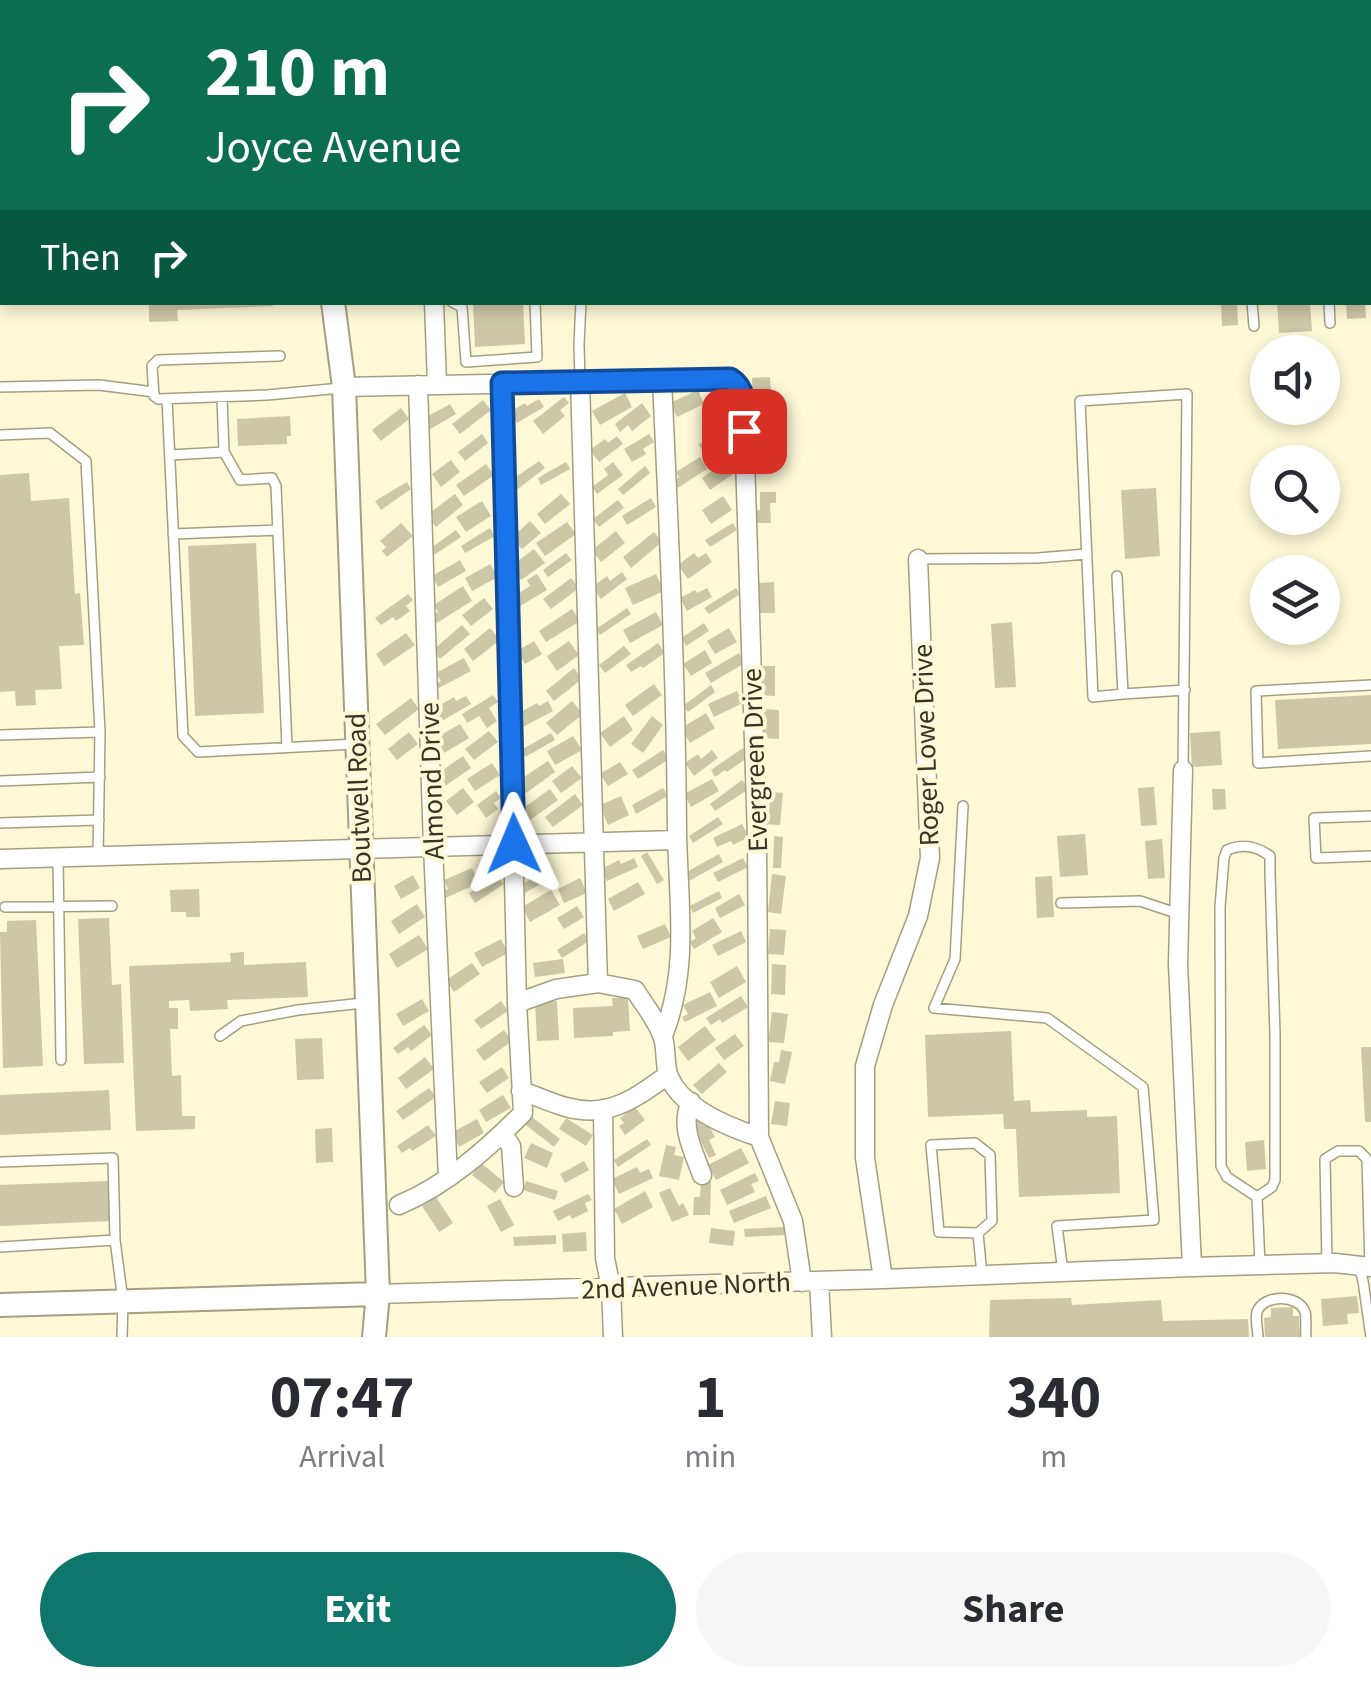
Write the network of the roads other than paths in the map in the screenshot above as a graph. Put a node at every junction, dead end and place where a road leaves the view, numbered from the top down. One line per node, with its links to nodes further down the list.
1 (333, 305): 16 (street, Boutwell Road)
2 (434, 305): 14 (street, Almond Drive)
3 (460, 305): 4 (lane)
4 (535, 305)
5 (582, 305): 12 (lane)
6 (1252, 305): 9 (lane)
7 (1329, 305): 8 (lane)
8 (1330, 323)
9 (1254, 326)
10 (280, 356): 17 (lane)
11 (662, 380): 12 (street); 43 (street); 68 (street, Evergreen Drive)
12 (580, 381): 13 (street); 44 (street)
13 (502, 383): 14 (street); 45 (street)
14 (428, 384): 16 (street); 46 (street, Almond Drive)
15 (0, 387): 17 (lane)
16 (344, 388): 18 (lane); 33 (street, Boutwell Road)
17 (154, 392): 19 (lane)
18 (222, 397): 19 (lane); 21 (lane)
19 (167, 399): 22 (lane)
20 (0, 435): 31 (lane)
21 (224, 452): 22 (lane); 23 (lane)
22 (170, 454): 24 (lane)
23 (278, 530): 24 (lane); 34 (lane)
24 (174, 534): 34 (lane)
25 (1087, 554): 26 (lane); 29 (lane); 30 (lane)
26 (918, 558): 84 (street, Roger Lowe Drive)
27 (1116, 576): 30 (lane)
28 (1371, 684): 35 (lane)
29 (1185, 690): 30 (lane); 36 (lane)
30 (1123, 694)
31 (100, 732): 32 (lane); 37 (lane)
32 (0, 735)
33 (356, 744): 34 (lane); 47 (street, Boutwell Road)
34 (288, 748)
35 (1371, 756)
36 (1183, 770): 56 (street)
37 (100, 777): 38 (lane); 41 (lane)
38 (0, 781)
39 (963, 806): 82 (lane)
40 (1371, 816): 48 (lane)
41 (99, 820): 42 (lane); 49 (lane)
42 (0, 823)
43 (677, 840): 44 (street); 61 (street)
44 (592, 842): 45 (street); 57 (street)
45 (514, 844): 46 (street); 59 (street)
46 (433, 847): 47 (street); 71 (street, Almond Drive)
47 (360, 849): 49 (street); 58 (street, Boutwell Road)
48 (1371, 856)
49 (98, 857): 50 (street)
50 (58, 858): 51 (street); 55 (lane)
51 (0, 860)
52 (1061, 902): 56 (lane)
53 (112, 906): 55 (lane)
54 (5, 908): 55 (lane)
55 (59, 908): 62 (lane)
56 (1180, 914): 81 (street)
57 (598, 982): 59 (street); 61 (street)
58 (366, 1002): 60 (lane); 87 (street, Boutwell Road)
59 (518, 1003): 64 (street)
60 (220, 1036)
61 (663, 1036): 63 (street)
62 (61, 1060)
63 (668, 1074): 65 (street); 66 (street)
64 (521, 1091): 66 (street); 67 (street)
65 (691, 1102): 68 (street); 70 (street)
66 (602, 1109): 86 (street)
67 (503, 1134): 71 (street); 72 (street)
68 (760, 1137): 85 (street)
69 (0, 1162): 76 (lane)
70 (702, 1175)
71 (448, 1178): 74 (street)
72 (514, 1188)
73 (1258, 1197): 73 (lane); 79 (lane)
74 (399, 1204)
75 (978, 1233): 75 (lane); 83 (lane)
76 (115, 1240): 77 (lane); 88 (lane)
77 (0, 1247)
78 (1327, 1264): 79 (street, 2nd Avenue North); 80 (street, 2nd Avenue North); 80 (lane)
79 (1260, 1265): 81 (street, 2nd Avenue North)
80 (1366, 1266): 96 (lane)
81 (1192, 1267): 82 (street, 2nd Avenue North)
82 (1063, 1272): 83 (street, 2nd Avenue North)
83 (982, 1275): 84 (street, 2nd Avenue North)
84 (883, 1279): 85 (street, 2nd Avenue North)
85 (811, 1281): 86 (street, 2nd Avenue North); 93 (street)
86 (610, 1288): 87 (street, 2nd Avenue North); 92 (street)
87 (378, 1294): 88 (street, 2nd Avenue North); 91 (street, Boutwell Road)
88 (122, 1302): 89 (street, 2nd Avenue North); 90 (lane)
89 (0, 1305)
90 (122, 1337)
91 (374, 1337)
92 (612, 1337)
93 (822, 1337)
94 (1258, 1337): 95 (lane)
95 (1306, 1337)
96 (1371, 1337)

